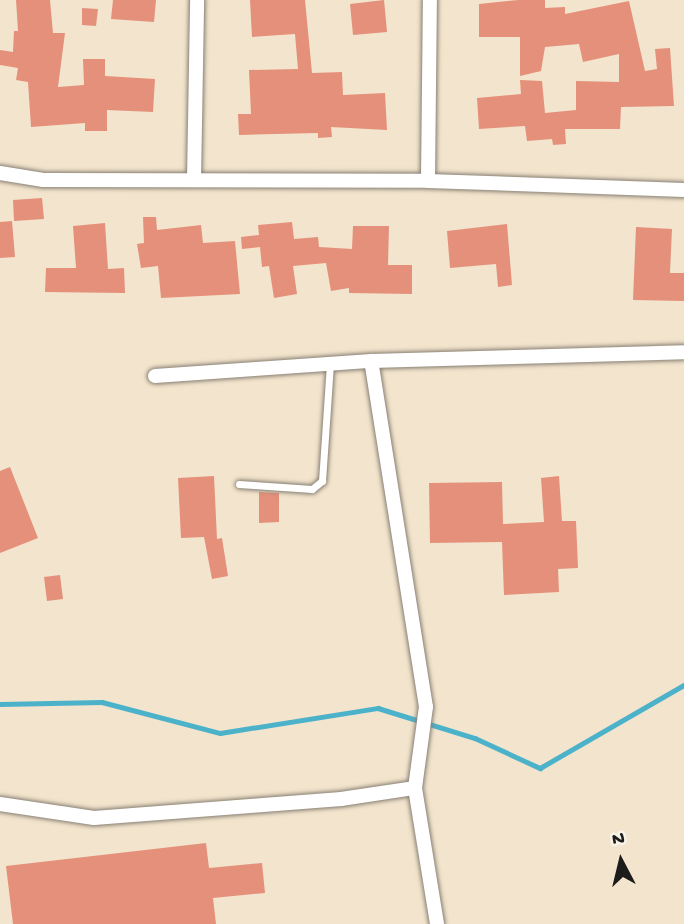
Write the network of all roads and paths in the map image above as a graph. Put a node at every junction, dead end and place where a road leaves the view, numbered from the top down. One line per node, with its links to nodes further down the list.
1 (197, 0): 4 (street)
2 (430, 0): 5 (street)
3 (0, 173): 4 (street)
4 (194, 180): 5 (street)
5 (428, 181): 6 (street)
6 (684, 190)
7 (684, 352): 8 (street)
8 (371, 361): 9 (street); 12 (street)
9 (330, 365): 10 (street); 11 (lane)
10 (155, 376)
11 (239, 484)
12 (415, 788): 13 (street); 14 (street)
13 (0, 804)
14 (437, 924)

